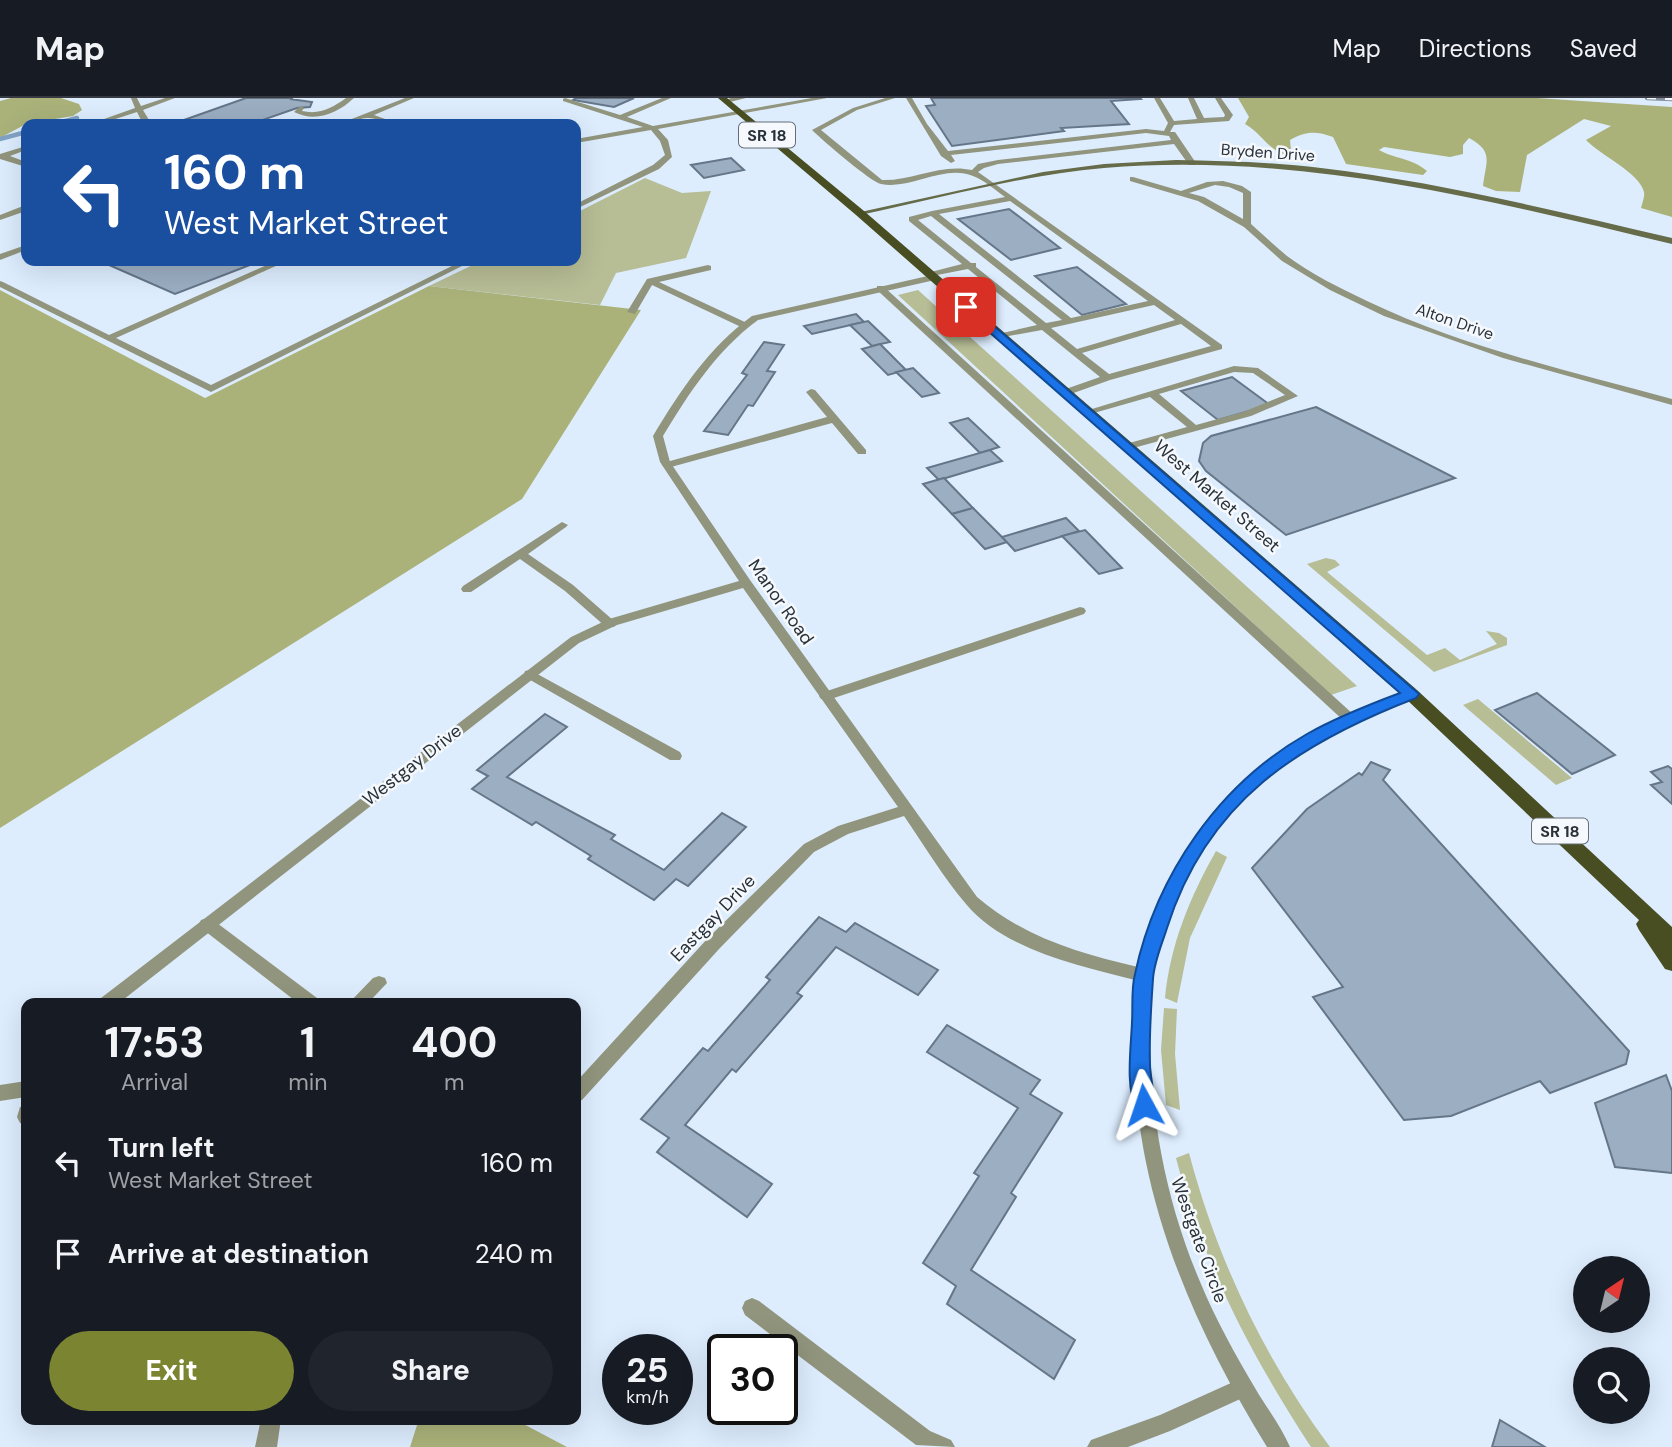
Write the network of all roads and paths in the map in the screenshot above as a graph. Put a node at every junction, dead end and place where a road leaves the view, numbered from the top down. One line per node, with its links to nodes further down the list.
1 (134, 98): 16 (street)
2 (172, 98): 16 (street)
3 (351, 98): 15 (street)
4 (411, 98): 18 (street)
5 (667, 98): 19 (street)
6 (743, 98): 14 (street)
7 (824, 98): 17 (street)
8 (892, 98): 36 (street)
9 (909, 98): 32 (street)
10 (1157, 98): 25 (street)
11 (1191, 98): 24 (street)
12 (1219, 98): 24 (street)
13 (564, 99): 19 (street)
14 (724, 100): 17 (main road, West Market Street / SR 18)
15 (303, 103)
16 (138, 109): 20 (street); 21 (street)
17 (741, 114): 26 (street); 45 (main road, West Market Street / SR 18)
18 (367, 115): 22 (street); 23 (street)
19 (621, 117): 26 (street); 28 (street)
20 (109, 119)
21 (144, 119)
22 (356, 119)
23 (380, 119)
24 (1202, 121): 25 (street)
25 (1171, 123): 27 (street)
26 (653, 128): 28 (street); 43 (street)
27 (1166, 133): 30 (street); 32 (street)
28 (610, 135): 29 (street)
29 (581, 140)
30 (1176, 142): 35 (street); 37 (street)
31 (21, 150): 33 (street)
32 (944, 154): 36 (street)
33 (2, 156): 34 (street)
34 (21, 163)
35 (1192, 163): 39 (street, Bryden Drive); 49 (street, Bryden Drive)
36 (962, 171): 37 (street)
37 (974, 172): 39 (street)
38 (1133, 179): 40 (street, Alton Drive)
39 (994, 184): 41 (street); 42 (street, Bryden Drive)
40 (1182, 193): 48 (street, Alton Drive); 48 (street)
41 (1009, 198): 46 (street); 61 (street)
42 (911, 202): 45 (street, Bryden Drive); 46 (street)
43 (581, 204)
44 (21, 210): 47 (street)
45 (860, 212): 57 (main road, West Market Street / SR 18)
46 (932, 213): 52 (street); 55 (street)
47 (0, 218)
48 (1247, 225): 74 (street, Alton Drive)
49 (1672, 241)
50 (21, 249): 51 (street)
51 (0, 257)
52 (992, 261): 55 (street, Manor Road); 63 (street)
53 (272, 266): 68 (street)
54 (458, 266): 68 (street)
55 (967, 266): 57 (street, Manor Road); 66 (street)
56 (708, 268): 58 (street)
57 (930, 276): 60 (street, Manor Road); 67 (main road, West Market Street / SR 18)
58 (650, 281): 62 (street); 65 (street)
59 (0, 284): 68 (street)
60 (880, 288): 65 (street, Manor Road); 90 (street)
61 (1155, 302): 63 (street); 64 (street)
62 (632, 312)
63 (1069, 321): 66 (street)
64 (1182, 321): 69 (street); 70 (street)
65 (744, 324): 80 (street, Manor Road)
66 (1042, 327): 67 (street); 69 (street)
67 (1001, 336): 72 (main road, West Market Street / SR 18)
68 (109, 338)
69 (1075, 352): 70 (street)
70 (1107, 378): 72 (street)
71 (811, 392): 76 (street)
72 (1064, 393): 75 (main road, West Market Street / SR 18)
73 (1152, 393): 75 (street); 77 (street); 77 (street)
74 (1672, 402)
75 (1087, 412): 78 (main road, West Market Street / SR 18)
76 (832, 419): 79 (street); 80 (street)
77 (1195, 429): 78 (street)
78 (1126, 447): 88 (main road, West Market Street / SR 18)
79 (862, 452)
80 (667, 465): 83 (street, Manor Road)
81 (562, 525): 82 (street)
82 (520, 554): 84 (street); 86 (street)
83 (746, 583): 86 (street, Westgay Drive); 89 (street, Manor Road)
84 (467, 589)
85 (1080, 611): 89 (street)
86 (610, 624): 87 (street, Westgay Drive)
87 (530, 674): 91 (street); 94 (street, Westgay Drive)
88 (1411, 694): 90 (street, Westgate Circle); 93 (main road, West Market Street / SR 18)
89 (826, 696): 92 (street, Manor Road)
90 (1349, 718): 97 (street, Westgate Circle)
91 (675, 755)
92 (906, 810): 97 (street, Manor Road); 102 (street, Eastgay Drive)
93 (1624, 893): 95 (main road, West Market Street / SR 18); 96 (main road)
94 (207, 924): 99 (street, Westgay Drive); 100 (street)
95 (1672, 939)
96 (1672, 963)
97 (1143, 975): 106 (street, Westgate Circle)
98 (379, 983): 101 (street)
99 (113, 998)
100 (304, 998)
101 (362, 998)
102 (581, 1089)
103 (21, 1090): 104 (street)
104 (0, 1093)
105 (752, 1308): 109 (street)
106 (1242, 1388): 110 (street); 111 (street, Westgate Circle)
107 (270, 1425): 108 (street)
108 (266, 1447)
109 (944, 1447)
110 (1098, 1447)
111 (1279, 1447)

